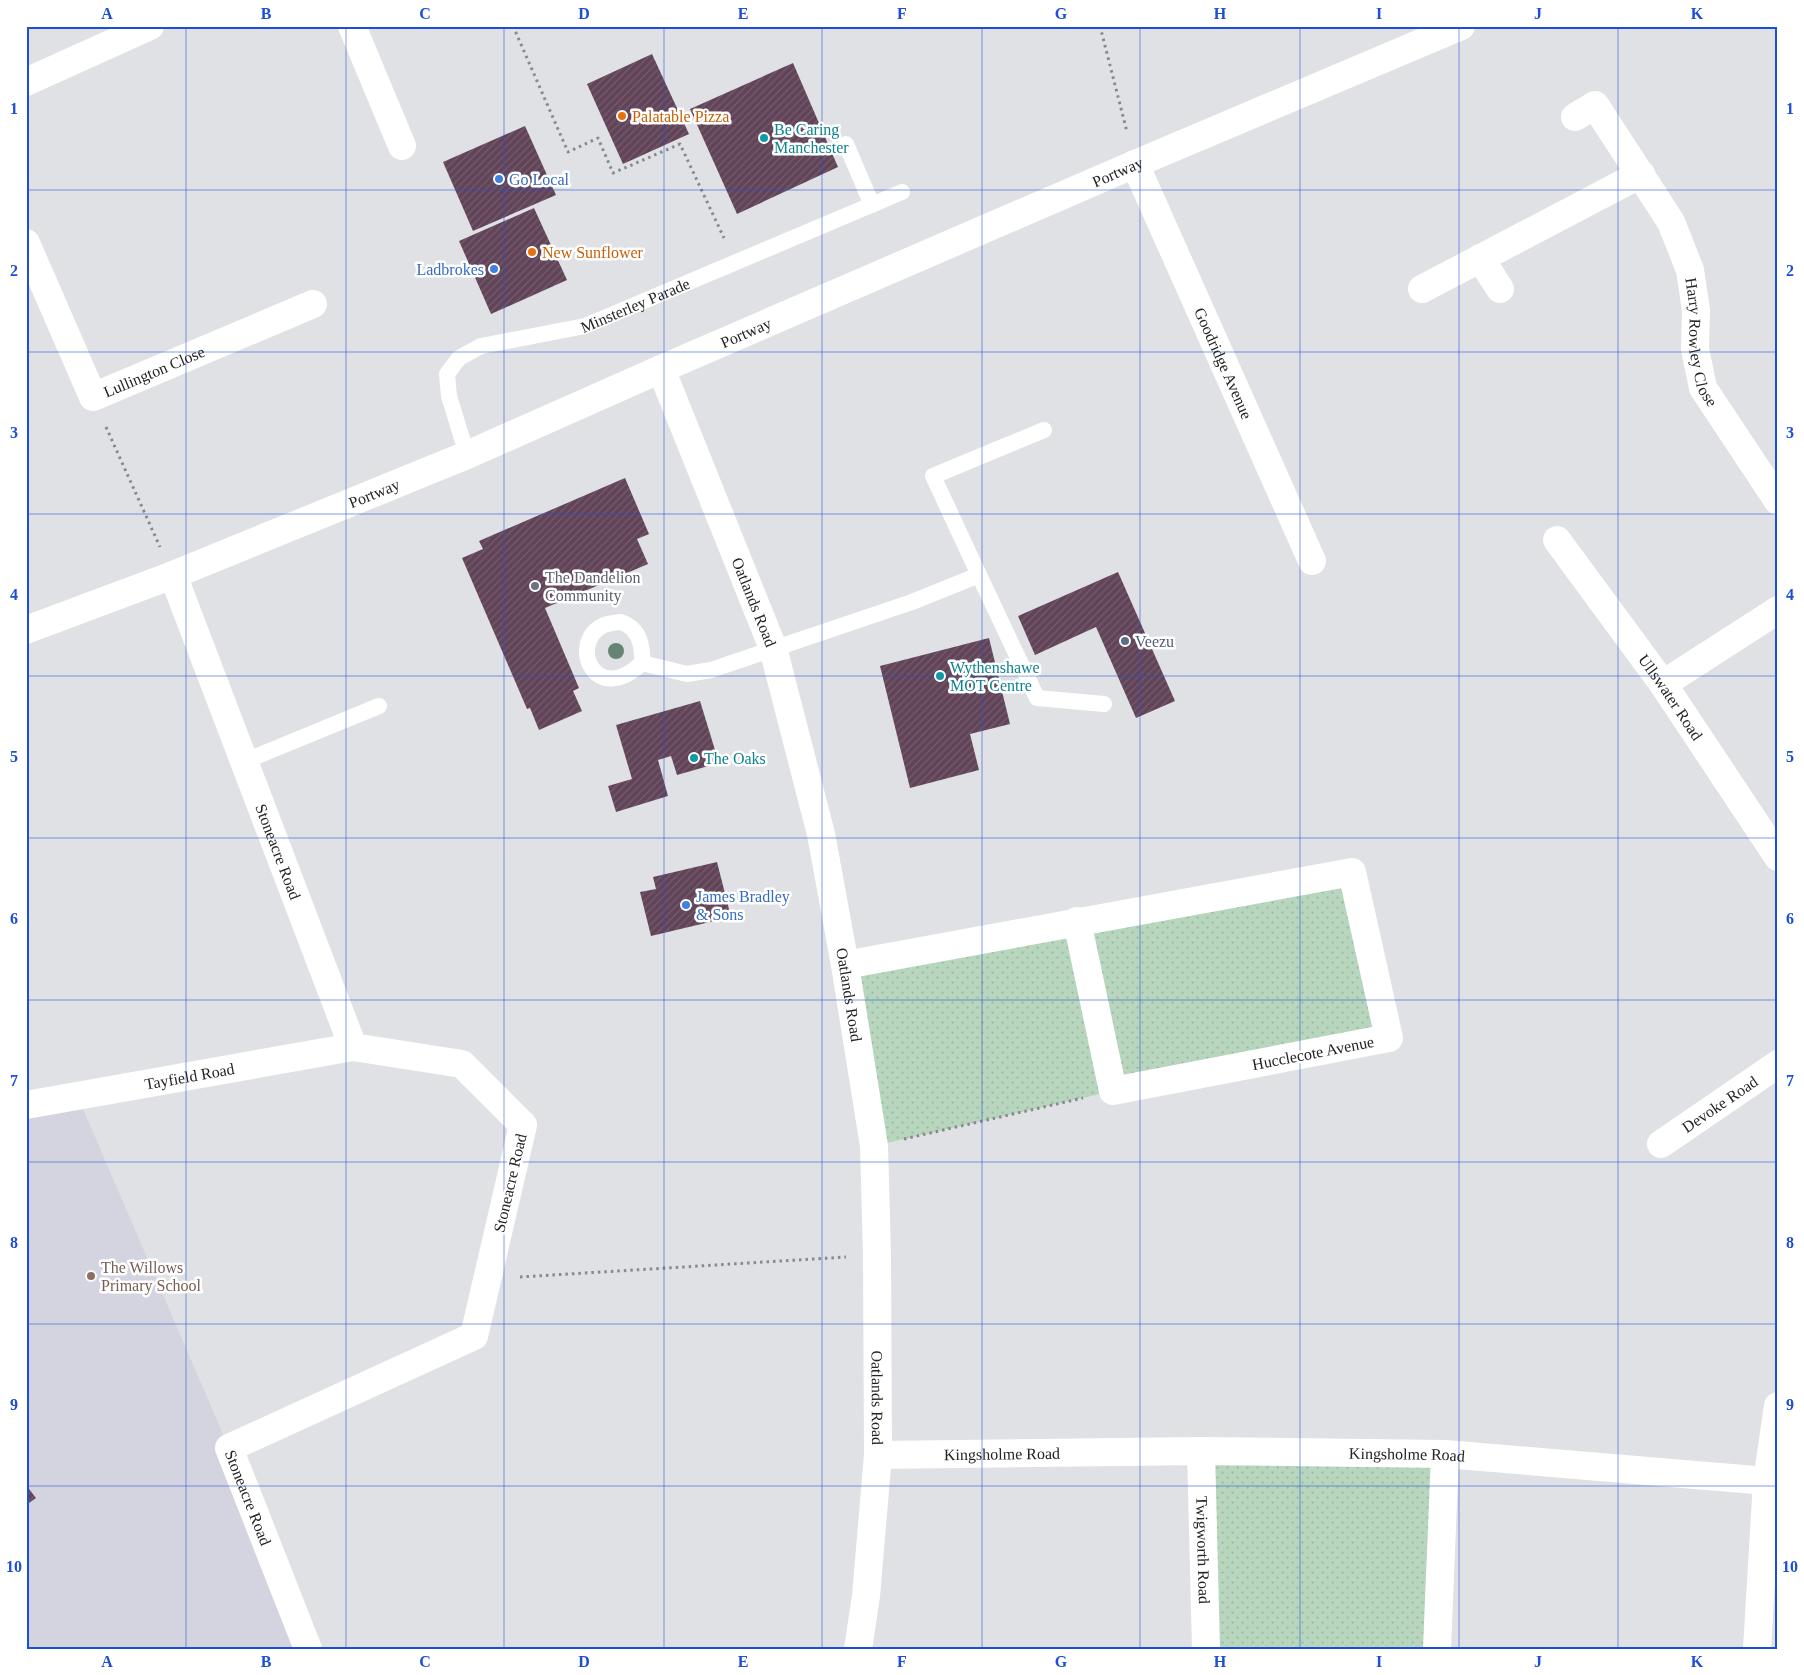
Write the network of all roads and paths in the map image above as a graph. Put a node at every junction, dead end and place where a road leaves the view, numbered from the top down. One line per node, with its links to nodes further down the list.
1 (150, 26): 6 (street)
2 (352, 26): 9 (street)
3 (513, 26): 15 (path)
4 (1100, 26): 10 (path)
5 (1461, 26): 10 (street, Portway)
6 (26, 82)
7 (1575, 117): 11 (street, Harry Rowley Close)
8 (846, 144): 13 (lane)
9 (402, 146)
10 (1135, 164): 20 (street, Portway); 26 (street, Goodridge Avenue)
11 (1641, 174): 16 (street); 24 (street, Harry Rowley Close)
12 (902, 192): 13 (lane, Minsterley Parade)
13 (872, 205): 23 (lane, Minsterley Parade)
14 (26, 243): 21 (street, Lullington Close)
15 (727, 244)
16 (1480, 258): 17 (street); 18 (street)
17 (1422, 288)
18 (1500, 288)
19 (313, 304): 21 (street, Lullington Close)
20 (662, 369): 23 (street, Portway); 31 (street, Oatlands Road)
21 (93, 397): 27 (path)
22 (1044, 430): 28 (lane)
23 (467, 455): 27 (street, Portway)
24 (1778, 501)
25 (1557, 540): 33 (street, Ullswater Road)
26 (1312, 562)
27 (173, 575): 30 (street, Portway); 36 (street, Stoneacre Road)
28 (979, 575): 31 (lane); 34 (lane)
29 (1778, 610): 33 (street)
30 (26, 630)
31 (772, 648): 32 (lane); 39 (street, Oatlands Road)
32 (642, 663)
33 (1663, 684): 37 (street, Ullswater Road)
34 (1104, 704)
35 (379, 706): 36 (lane)
36 (245, 761): 40 (street, Stoneacre Road)
37 (1778, 857)
38 (1077, 921): 39 (street, Hucclecote Avenue); 42 (street); 42 (street, Hucclecote Avenue)
39 (846, 965): 45 (street, Oatlands Road)
40 (353, 1047): 43 (street, Tayfield Road); 47 (street, Stoneacre Road)
41 (1778, 1064): 44 (street, Devoke Road)
42 (1113, 1091): 45 (path)
43 (26, 1105)
44 (1661, 1144)
45 (874, 1146): 46 (street, Oatlands Road)
46 (877, 1255): 47 (path); 51 (street, Oatlands Road)
47 (487, 1279): 53 (street, Stoneacre Road)
48 (1778, 1406): 52 (street)
49 (1201, 1451): 50 (street, Kingsholme Road); 51 (street, Kingsholme Road); 55 (street, Twigworth Road)
50 (1444, 1454): 52 (street, Kingsholme Road); 56 (street)
51 (878, 1455): 54 (street, Oatlands Road)
52 (1770, 1496): 57 (street)
53 (308, 1649)
54 (858, 1649)
55 (1206, 1649)
56 (1437, 1649)
57 (1757, 1649)

